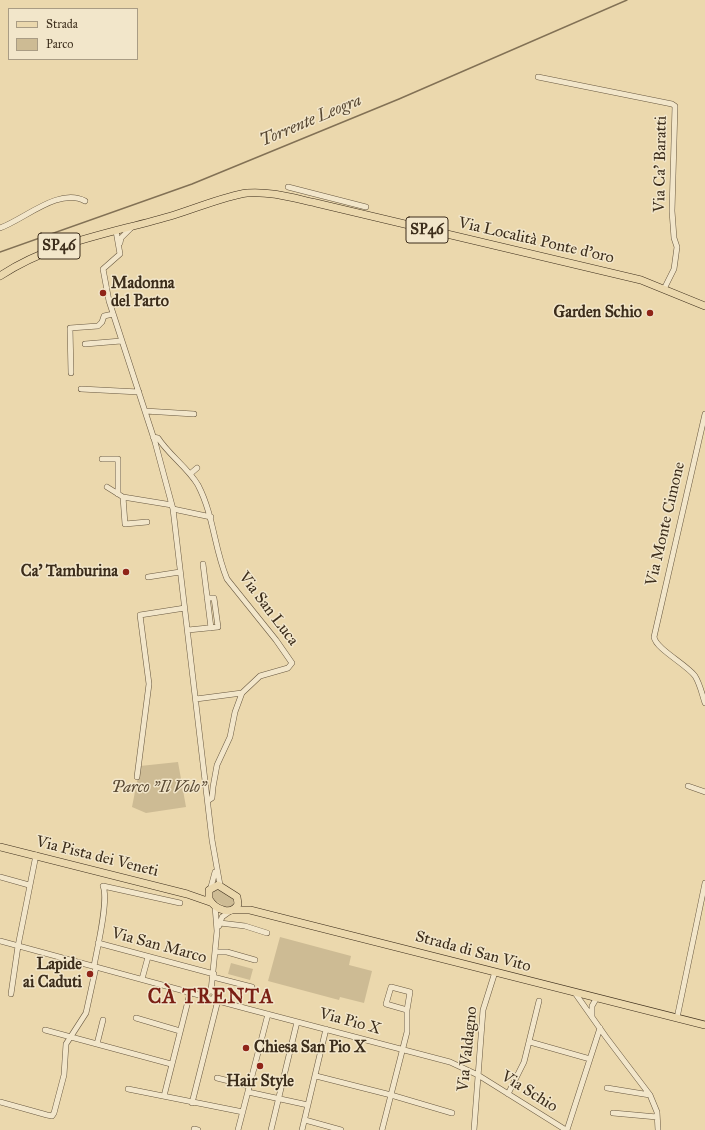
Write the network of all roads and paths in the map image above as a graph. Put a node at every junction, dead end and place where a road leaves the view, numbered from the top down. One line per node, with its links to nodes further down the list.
1 (538, 77): 10 (street, Via Ca' Baratti)
2 (288, 187): 4 (street)
3 (85, 201): 6 (street)
4 (366, 208)
5 (132, 227): 7 (main road, Via Località Ponte d'oro); 8 (street); 10 (main road, Via Località Ponte d'oro / SP46)
6 (0, 228)
7 (116, 231): 8 (street); 9 (main road, SP46)
8 (119, 244): 12 (street)
9 (0, 276)
10 (664, 289): 11 (main road, Via Località Ponte d'oro / SP46)
11 (705, 306)
12 (112, 314): 13 (street); 15 (street)
13 (121, 341): 14 (street); 17 (street)
14 (85, 344)
15 (71, 372)
16 (81, 389): 17 (street)
17 (139, 392): 18 (street)
18 (145, 411): 19 (street); 21 (street)
19 (194, 414)
20 (705, 414): 37 (street, Via Monte Cimone)
21 (153, 437): 24 (street, Via San Luca); 27 (street)
22 (102, 459): 26 (street)
23 (197, 468): 24 (street)
24 (190, 474): 28 (street, Via San Luca)
25 (107, 487): 26 (street)
26 (120, 495): 27 (street); 29 (street)
27 (173, 507): 28 (street); 31 (street)
28 (211, 517): 35 (street, Via San Luca)
29 (147, 522)
30 (203, 564): 34 (street)
31 (180, 572): 32 (street); 33 (street)
32 (148, 577)
33 (185, 608): 34 (street); 38 (street)
34 (188, 630): 36 (street)
35 (242, 693): 36 (street); 41 (street, Via San Luca)
36 (196, 699): 41 (street)
37 (705, 703)
38 (137, 777)
39 (688, 786): 40 (street)
40 (705, 792)
41 (209, 800): 44 (street)
42 (0, 847): 43 (main road, Via Pista dei Veneti)
43 (36, 855): 47 (street); 50 (main road, Via Pista dei Veneti)
44 (216, 867): 48 (street); 49 (street)
45 (0, 877): 47 (street)
46 (705, 883): 82 (street)
47 (29, 885): 61 (street)
48 (220, 885): 49 (main road, Via Pista dei Veneti); 51 (main road)
49 (210, 889): 50 (main road, Via Pista dei Veneti); 53 (main road)
50 (187, 894): 53 (main road, Via Pista dei Veneti)
51 (239, 901): 54 (main road); 55 (main road)
52 (180, 903): 60 (street, Via San Marco)
53 (213, 904): 55 (main road, Via Pista dei Veneti); 57 (street)
54 (250, 910): 55 (main road, Strada di San Vito); 66 (main road, Strada di San Vito)
55 (231, 911): 56 (street)
56 (220, 924): 57 (street); 58 (street)
57 (218, 931): 62 (street)
58 (267, 932)
59 (0, 941): 61 (street, Via Pio X)
60 (98, 943): 63 (street, Via San Marco); 65 (street, Via San Marco)
61 (18, 946): 65 (street, Via Pio X); 73 (street)
62 (216, 952): 64 (street); 67 (street)
63 (148, 957): 67 (street, Via San Marco); 68 (street)
64 (255, 960)
65 (95, 966): 68 (street, Via Pio X); 90 (street, Via San Marco)
66 (495, 972): 72 (main road, Strada di San Vito); 96 (street, Via Valdagno)
67 (213, 975): 69 (street, Via San Marco); 71 (street)
68 (142, 979): 70 (street, Via Pio X)
69 (252, 987)
70 (190, 993): 71 (street, Via Pio X); 89 (street)
71 (209, 993): 75 (street, Via Pio X)
72 (576, 993): 74 (main road, Strada di San Vito); 77 (street)
73 (11, 994)
74 (594, 998): 77 (street); 80 (street); 82 (main road, Strada di San Vito)
75 (216, 999): 79 (street, Via Pio X); 109 (street)
76 (539, 1001): 91 (street)
77 (586, 1008): 80 (street)
78 (407, 1010): 78 (street); 93 (street)
79 (268, 1014): 84 (street, Via Pio X); 99 (street)
80 (592, 1017): 86 (street)
81 (136, 1018): 89 (street)
82 (677, 1018): 85 (main road, Strada di San Vito)
83 (103, 1020): 92 (street)
84 (298, 1022): 87 (street, Via Pio X); 107 (street)
85 (705, 1025)
86 (600, 1028): 94 (street); 105 (street)
87 (326, 1029): 93 (street, Via Pio X); 97 (street)
88 (45, 1030): 90 (street)
89 (180, 1032): 95 (street)
90 (70, 1037): 92 (street); 108 (street, Via San Marco)
91 (530, 1042): 94 (street); 103 (street)
92 (97, 1044): 95 (street)
93 (403, 1050): 96 (street, Via Pio X); 104 (street)
94 (590, 1059): 122 (street)
95 (171, 1064): 106 (street)
96 (478, 1075): 103 (street, Via Schio); 121 (street, Via Valdagno)
97 (316, 1076): 104 (street); 110 (street)
98 (217, 1078): 99 (street)
99 (249, 1086): 102 (street)
100 (607, 1088): 105 (street)
101 (128, 1089): 106 (street)
102 (248, 1092): 107 (street); 111 (street)
103 (508, 1094): 122 (street, Via Schio)
104 (391, 1095): 112 (street); 120 (street)
105 (650, 1095): 114 (street)
106 (164, 1096): 109 (street)
107 (278, 1099): 110 (street); 117 (street)
108 (0, 1102)
109 (192, 1103): 111 (street)
110 (308, 1105): 115 (street)
111 (243, 1112): 116 (street)
112 (452, 1113)
113 (613, 1113): 114 (street)
114 (657, 1118): 123 (street)
115 (305, 1120): 118 (street); 119 (street)
116 (238, 1130)
117 (271, 1130)
118 (302, 1130)
119 (341, 1130)
120 (382, 1130)
121 (474, 1130)
122 (567, 1130)
123 (658, 1130)

